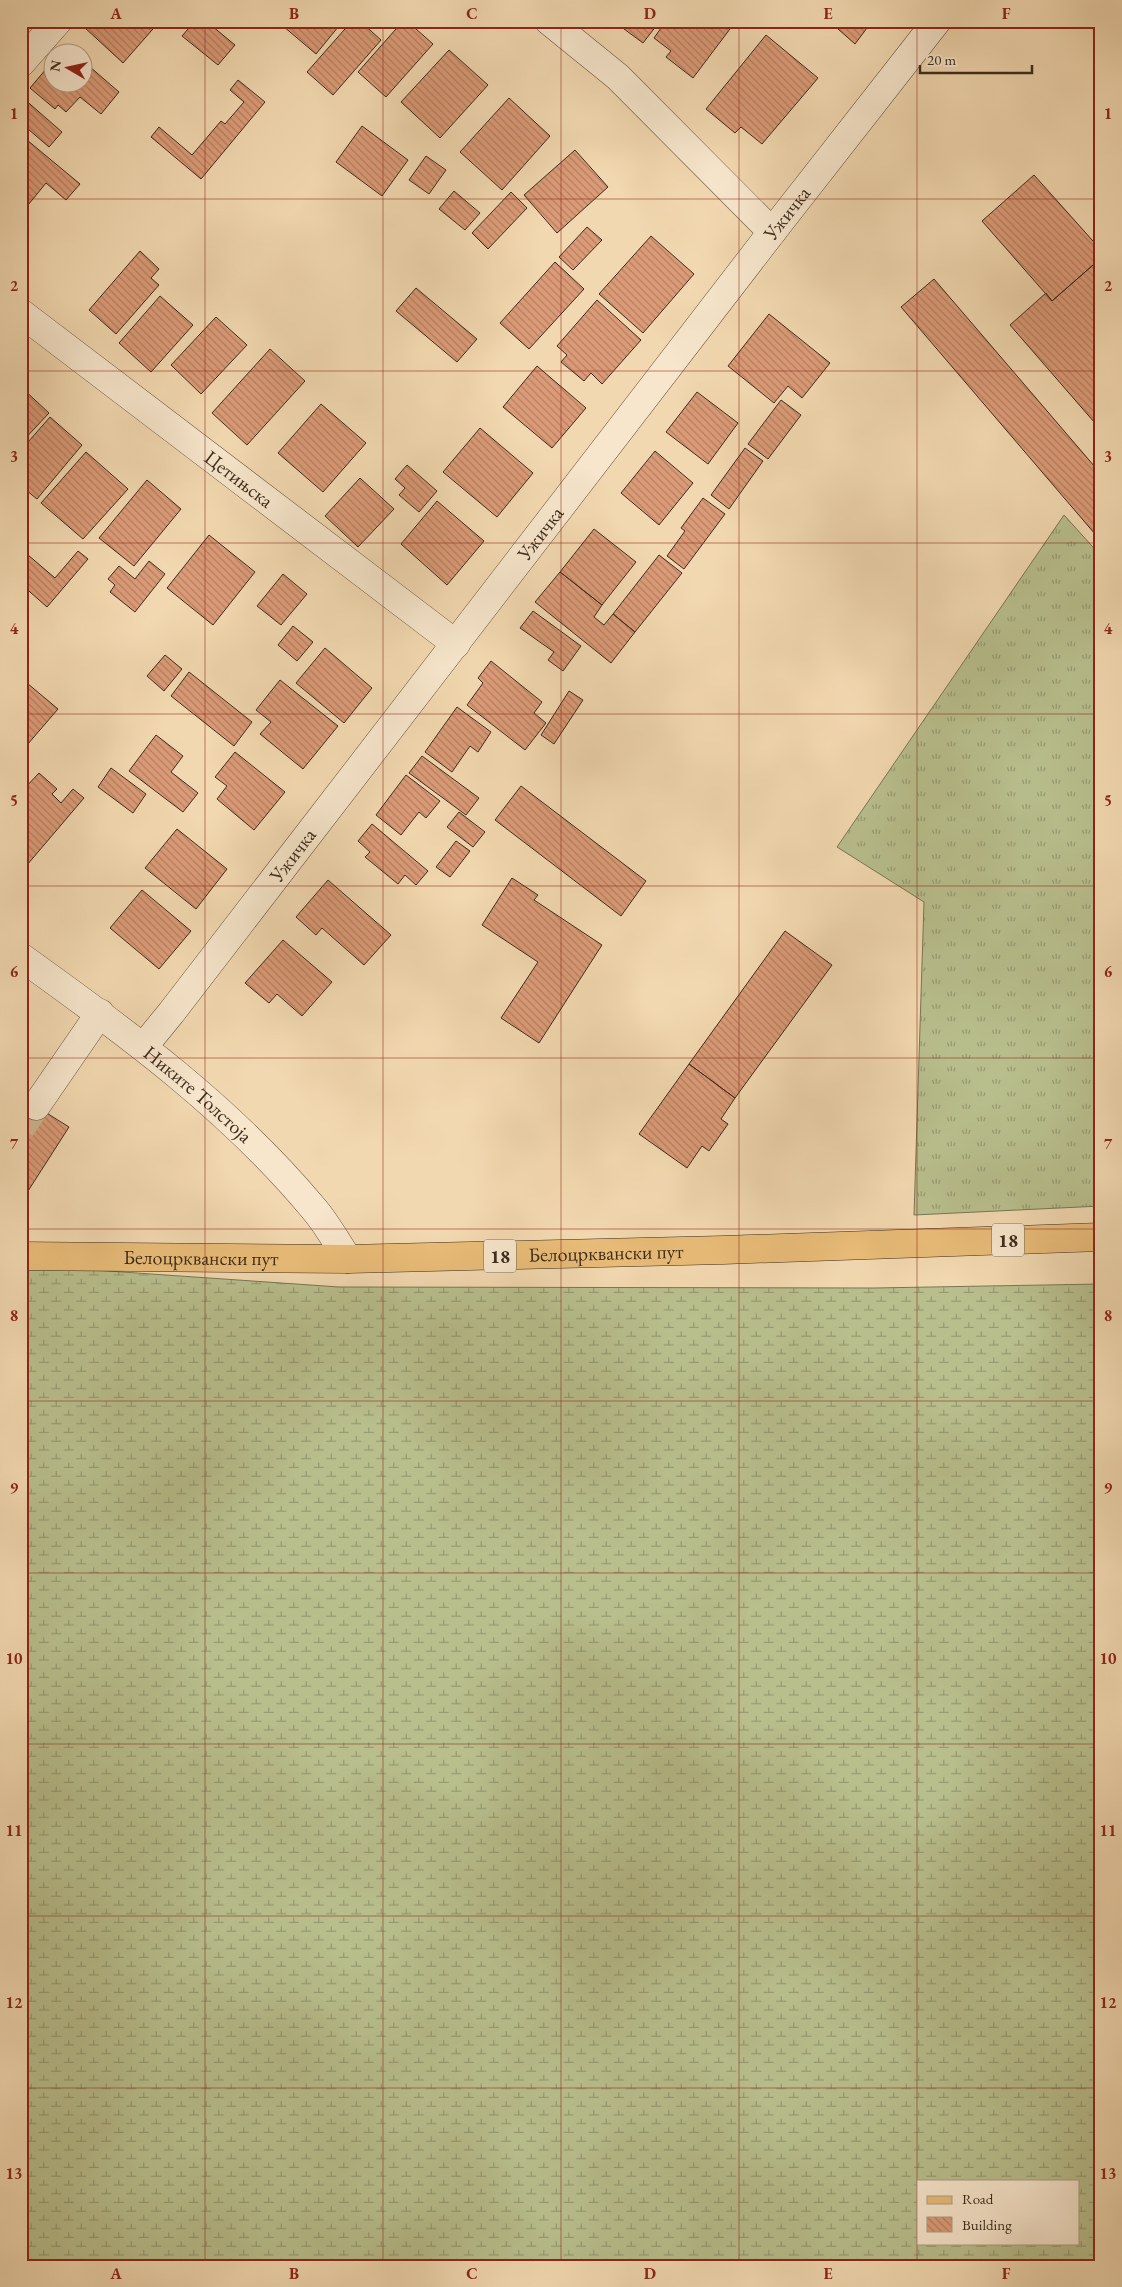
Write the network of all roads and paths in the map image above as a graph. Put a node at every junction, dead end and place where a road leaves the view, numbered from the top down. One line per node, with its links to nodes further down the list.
1 (58, 21): 4 (street)
2 (549, 21): 5 (street)
3 (937, 21): 5 (street, Ужичка)
4 (21, 63)
5 (772, 232): 7 (street, Ужичка)
6 (21, 313): 7 (street, Цетињска)
7 (456, 644): 10 (street, Ужичка)
8 (21, 956): 9 (street, Никите Толстоја)
9 (100, 1013): 10 (street, Никите Толстоја); 11 (street)
10 (144, 1046): 14 (street, Никите Толстоја)
11 (36, 1106)
12 (1101, 1237): 14 (main road, Белоцрквански пут / 18)
13 (21, 1256): 14 (main road, Белоцрквански пут / 18)
14 (348, 1259)

